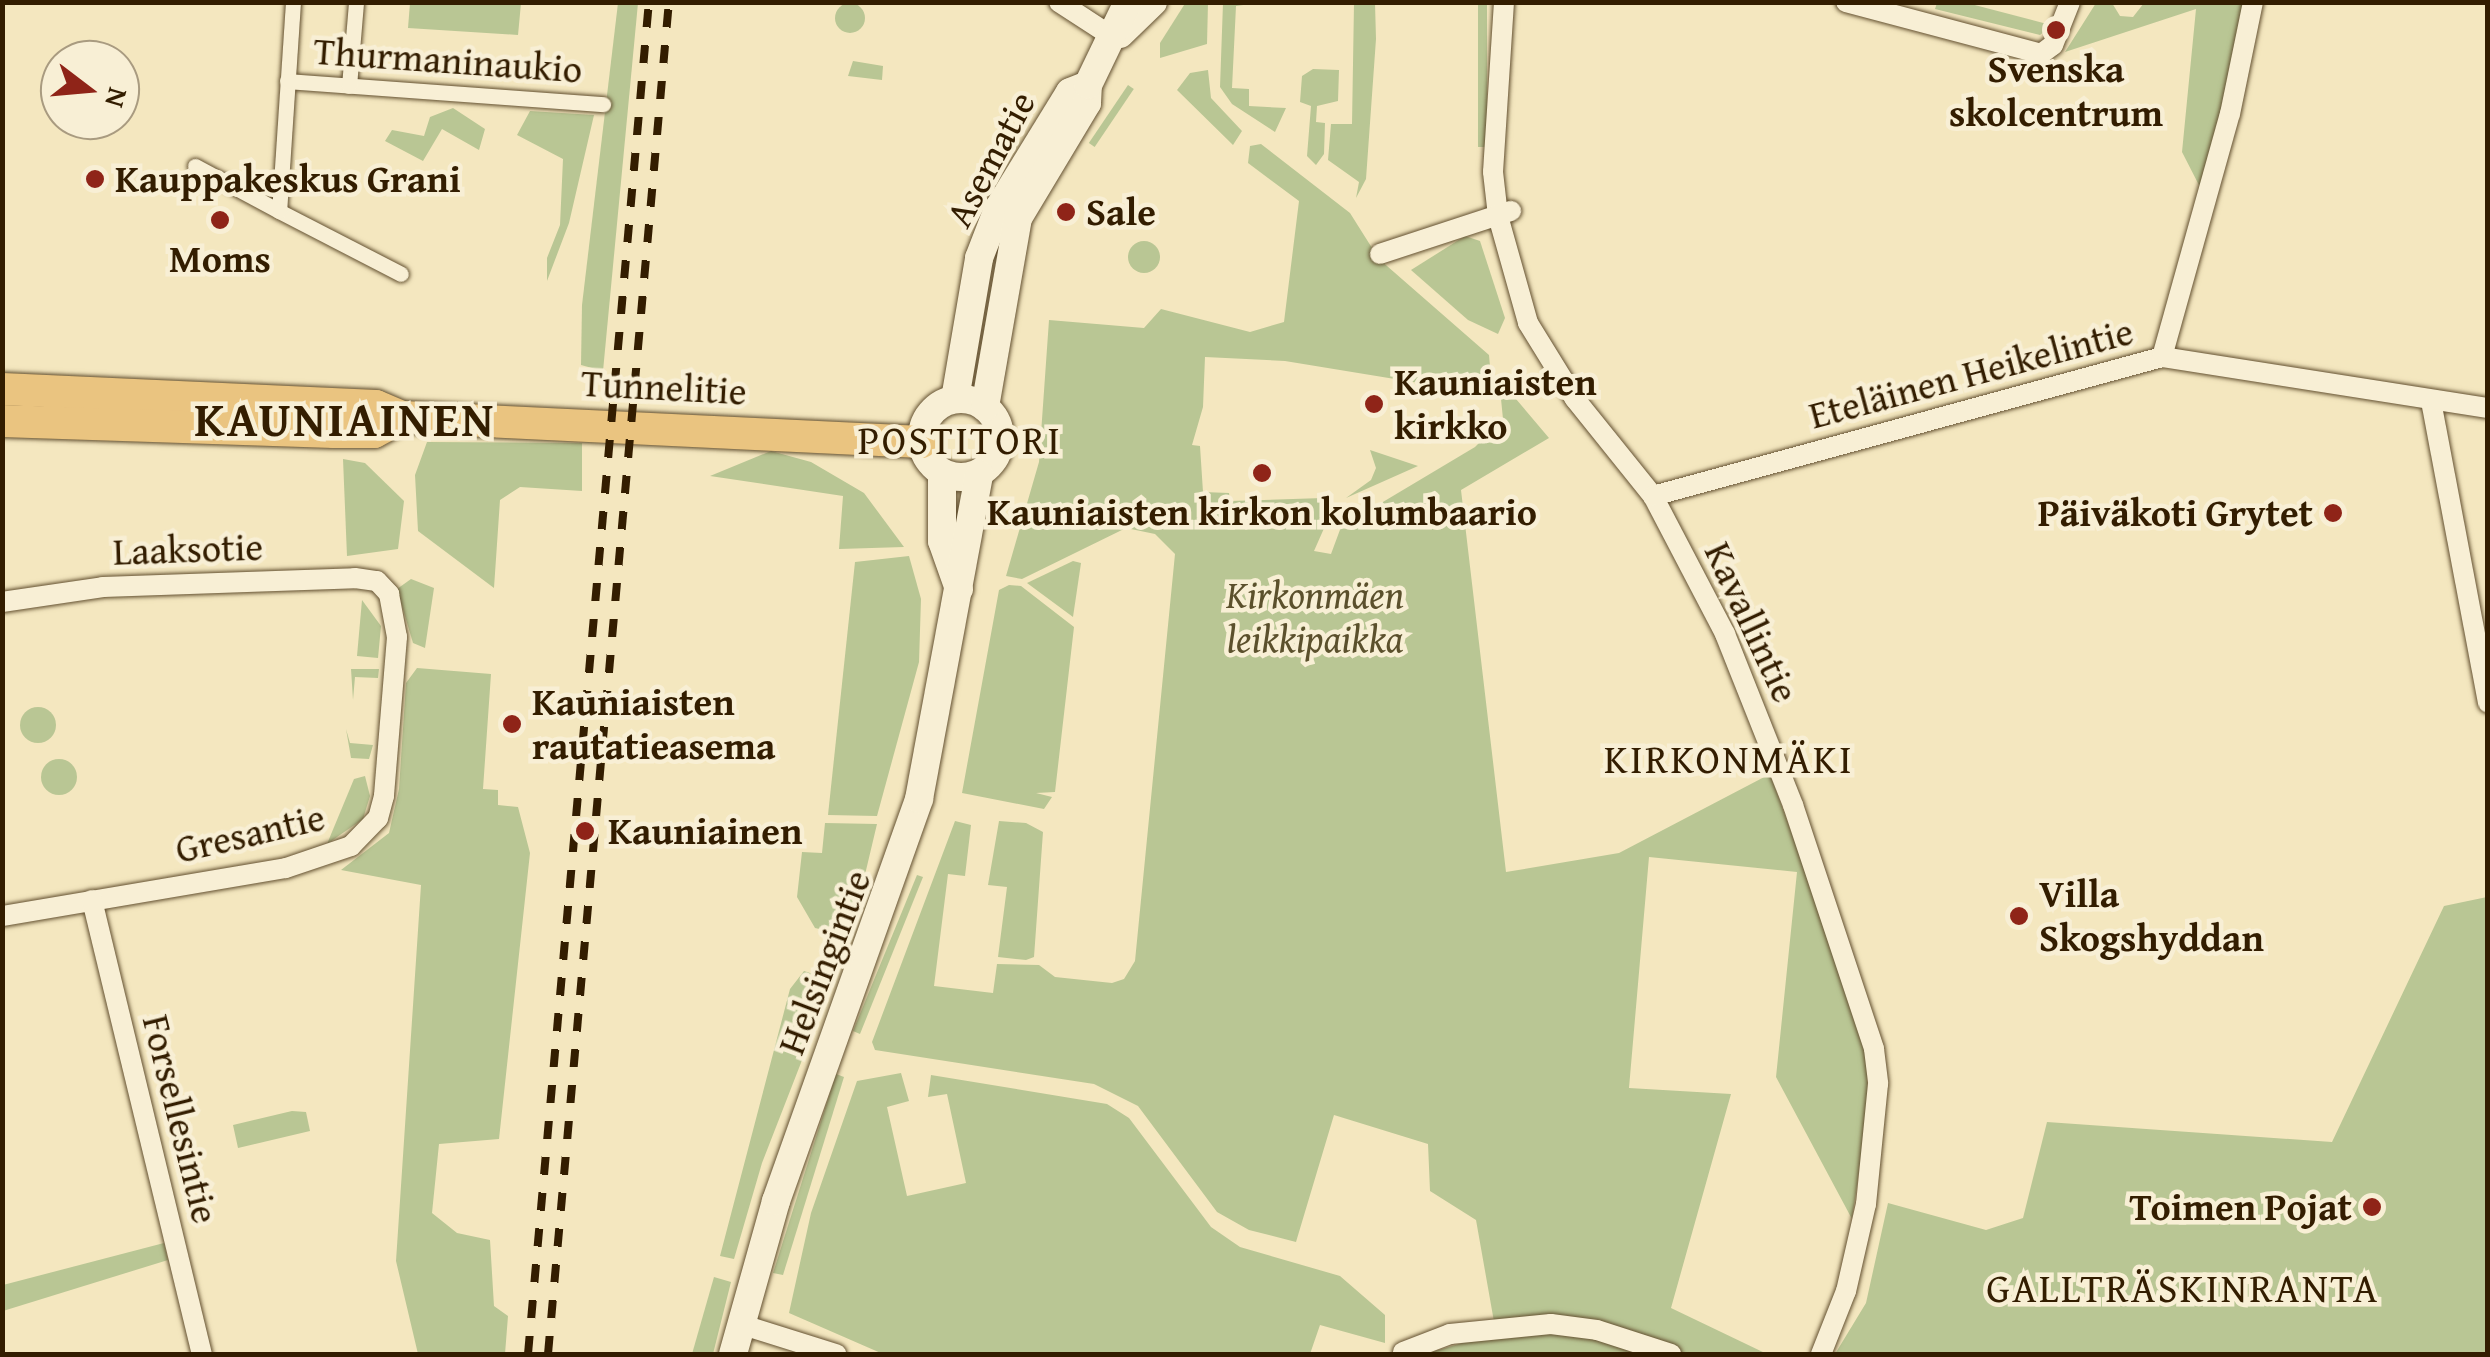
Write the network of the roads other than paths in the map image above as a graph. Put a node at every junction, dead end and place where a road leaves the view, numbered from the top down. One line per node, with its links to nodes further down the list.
1 (293, 2): 11 (street)
2 (356, 2): 12 (street)
3 (1059, 2): 10 (street)
4 (1128, 2): 10 (main road, Asematie)
5 (1152, 2): 10 (main road, Asematie)
6 (1504, 2): 17 (street, Kavallintie)
7 (1846, 2): 8 (street)
8 (2070, 2)
9 (2254, 2): 20 (street)
10 (1116, 39): 13 (main road, Asematie)
11 (287, 81): 12 (street, Thurmaninaukio); 16 (street)
12 (350, 86): 14 (street, Thurmaninaukio)
13 (1088, 86): 22 (main road, Asematie); 24 (main road, Asematie)
14 (604, 104)
15 (194, 166): 16 (street)
16 (278, 211): 19 (street)
17 (1505, 214): 18 (street); 31 (street, Kavallintie)
18 (1380, 254)
19 (401, 274)
20 (2162, 357): 23 (street, Eteläinen Heikelintie); 31 (street, Eteläinen Heikelintie)
21 (2, 389): 26 (main road, Tunnelitie)
22 (955, 399): 24 (main road); 28 (main road)
23 (2430, 401): 25 (street, Eteläinen Heikelintie); 35 (street)
24 (985, 407): 30 (main road)
25 (2488, 408)
26 (402, 417): 27 (main road, Tunnelitie); 28 (main road, Tunnelitie)
27 (2, 421)
28 (921, 442): 29 (main road)
29 (942, 473): 30 (main road); 33 (main road, Helsingintie)
30 (979, 474): 33 (main road, Helsingintie)
31 (1653, 496): 44 (street, Kavallintie)
32 (377, 581): 34 (street, Laaksotie); 36 (street, Gresantie)
33 (959, 589): 38 (main road, Helsingintie)
34 (2, 602)
35 (2488, 703)
36 (92, 900): 37 (street, Gresantie); 40 (street, Forsellesintie)
37 (2, 916)
38 (740, 1324): 41 (main road, Helsingintie); 42 (street)
39 (1402, 1352): 43 (street)
40 (202, 1354)
41 (732, 1354)
42 (836, 1354)
43 (1671, 1354)
44 (1820, 1354)

